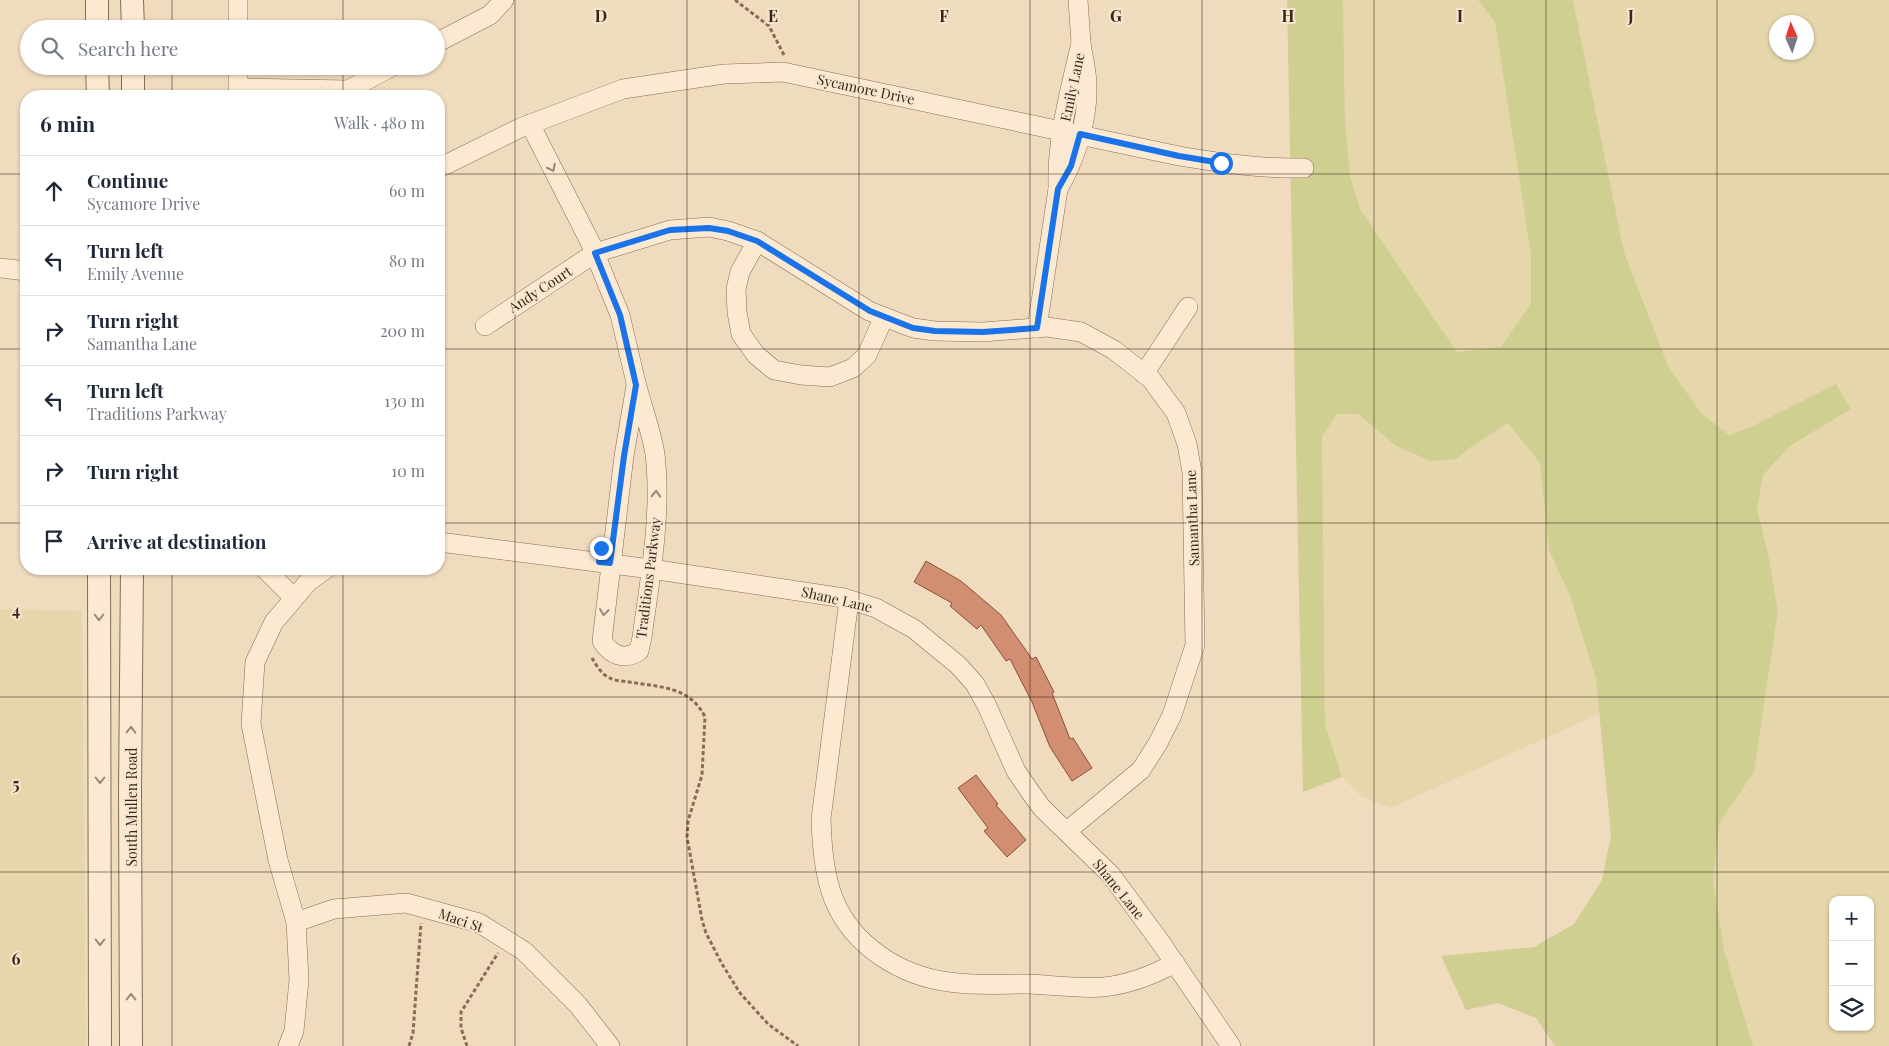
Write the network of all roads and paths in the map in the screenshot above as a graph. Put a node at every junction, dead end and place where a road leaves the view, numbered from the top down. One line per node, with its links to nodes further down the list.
1 (97, 0): 7 (street)
2 (132, 0): 8 (street)
3 (238, 0): 9 (street)
4 (504, 0): 10 (street)
5 (735, 0): 11 (path)
6 (1078, 0): 21 (street, Emily Lane)
7 (97, 20)
8 (133, 20)
9 (238, 20)
10 (445, 38)
11 (784, 56)
12 (97, 75): 16 (street)
13 (133, 75): 17 (street)
14 (238, 75): 18 (street)
15 (379, 75): 19 (street)
16 (98, 90)
17 (133, 90)
18 (238, 90)
19 (355, 90)
20 (530, 124): 21 (street, Sycamore Drive); 22 (street, Sycamore Drive); 25 (street, Traditions Parkway, one-way to 25)
21 (1072, 132): 23 (street, Sycamore Drive); 31 (street, Emily Lane)
22 (445, 165)
23 (1304, 168)
24 (757, 241): 25 (street, Samantha Lane); 29 (street, Samantha Lane); 29 (street)
25 (595, 253): 30 (street, Andy Court); 33 (street, Traditions Parkway)
26 (0, 268): 27 (street)
27 (20, 270)
28 (1188, 307): 32 (street)
29 (884, 316): 31 (street, Samantha Lane)
30 (484, 326)
31 (1037, 328): 32 (street, Samantha Lane)
32 (1144, 374): 44 (street, Samantha Lane)
33 (636, 383): 35 (street, Traditions Parkway); 36 (street, Traditions Parkway, one-way to 33)
34 (445, 543): 35 (street, Shane Lane)
35 (610, 563): 36 (street, Shane Lane); 36 (street, Traditions Parkway, one-way to 36)
36 (650, 569): 42 (street, Shane Lane)
37 (99, 575): 49 (street, one-way to 49)
38 (132, 575): 50 (street, South Mullen Road, one-way to 38)
39 (271, 575): 41 (street)
40 (314, 575): 41 (street)
41 (294, 598): 46 (street)
42 (849, 600): 44 (street, Shane Lane); 48 (street)
43 (591, 652): 55 (path)
44 (1067, 831): 48 (street, Shane Lane)
45 (422, 907): 46 (street, Maci St); 47 (street, Maci St); 52 (path)
46 (296, 922): 51 (street)
47 (506, 940): 53 (path); 54 (street, Maci St)
48 (1175, 964): 56 (street, Shane Lane)
49 (100, 1046)
50 (131, 1046)
51 (288, 1046)
52 (409, 1046)
53 (467, 1046)
54 (610, 1046)
55 (798, 1046)
56 (1231, 1046)

